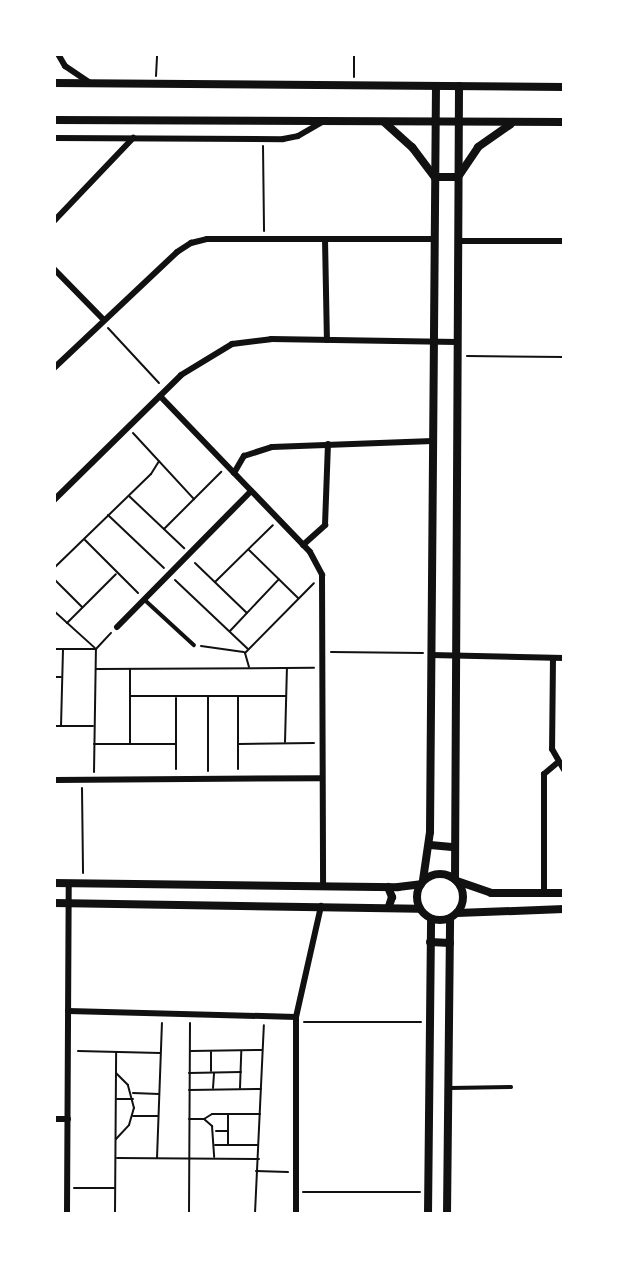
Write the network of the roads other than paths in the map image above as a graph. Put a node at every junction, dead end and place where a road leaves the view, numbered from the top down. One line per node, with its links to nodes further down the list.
1 (58, 54): 3 (street)
2 (54, 83): 3 (street)
3 (92, 83): 4 (street)
4 (436, 86): 5 (street); 10 (street)
5 (459, 86): 6 (street); 11 (street)
6 (564, 87)
7 (54, 120): 8 (street)
8 (324, 121): 9 (street); 15 (street)
9 (384, 122): 10 (street); 16 (street)
10 (435, 122): 11 (street); 16 (street)
11 (459, 122): 12 (street); 17 (street)
12 (515, 122): 13 (street); 17 (street)
13 (564, 122)
14 (54, 138): 15 (street)
15 (133, 138): 18 (street)
16 (435, 177): 17 (street); 20 (street)
17 (458, 177): 21 (street)
18 (54, 221)
19 (324, 239): 20 (street); 24 (street); 25 (street)
20 (434, 239): 26 (street)
21 (458, 241): 22 (street); 27 (street)
22 (564, 241)
23 (54, 269): 24 (street)
24 (103, 321): 28 (street)
25 (327, 340): 26 (street); 29 (street)
26 (434, 341): 27 (street); 30 (street)
27 (457, 342): 42 (street)
28 (54, 368)
29 (160, 396): 32 (street); 35 (street)
30 (433, 440): 31 (street); 41 (street)
31 (328, 444): 32 (street); 37 (street)
32 (234, 473): 34 (street)
33 (54, 488): 35 (street)
34 (251, 491): 37 (street); 38 (street)
35 (60, 494): 36 (street)
36 (54, 500)
37 (303, 545): 47 (street)
38 (144, 599): 39 (street); 40 (lane)
39 (117, 627)
40 (194, 645)
41 (431, 654): 42 (street); 49 (street)
42 (454, 656): 43 (street); 50 (street)
43 (553, 658): 44 (street); 45 (street)
44 (564, 658)
45 (556, 763): 46 (street); 58 (street)
46 (564, 769)
47 (322, 778): 48 (street); 55 (street)
48 (54, 780)
49 (430, 845): 50 (street); 52 (street)
50 (452, 847): 51 (street)
51 (456, 880): 52 (street); 57 (street); 67 (street)
52 (422, 882): 56 (street); 65 (street)
53 (54, 883): 54 (street)
54 (69, 884): 55 (street); 61 (street)
55 (323, 886): 56 (street)
56 (388, 887): 63 (street)
57 (499, 893): 58 (street); 64 (street)
58 (544, 893): 59 (street)
59 (564, 893)
60 (54, 903): 61 (street)
61 (69, 903): 62 (street); 71 (street)
62 (321, 906): 63 (street); 72 (street)
63 (389, 906): 65 (street)
64 (498, 908): 66 (street); 67 (street)
65 (419, 909): 68 (street)
66 (564, 909)
67 (454, 916): 68 (street); 70 (street)
68 (431, 919): 69 (street)
69 (430, 942): 70 (street); 79 (street)
70 (450, 943): 73 (street)
71 (68, 1011): 72 (street); 76 (street)
72 (297, 1020): 78 (street)
73 (448, 1087): 74 (lane); 80 (street)
74 (511, 1087)
75 (54, 1119): 76 (street)
76 (68, 1119): 77 (street)
77 (67, 1214)
78 (296, 1214)
79 (428, 1214)
80 (447, 1214)

